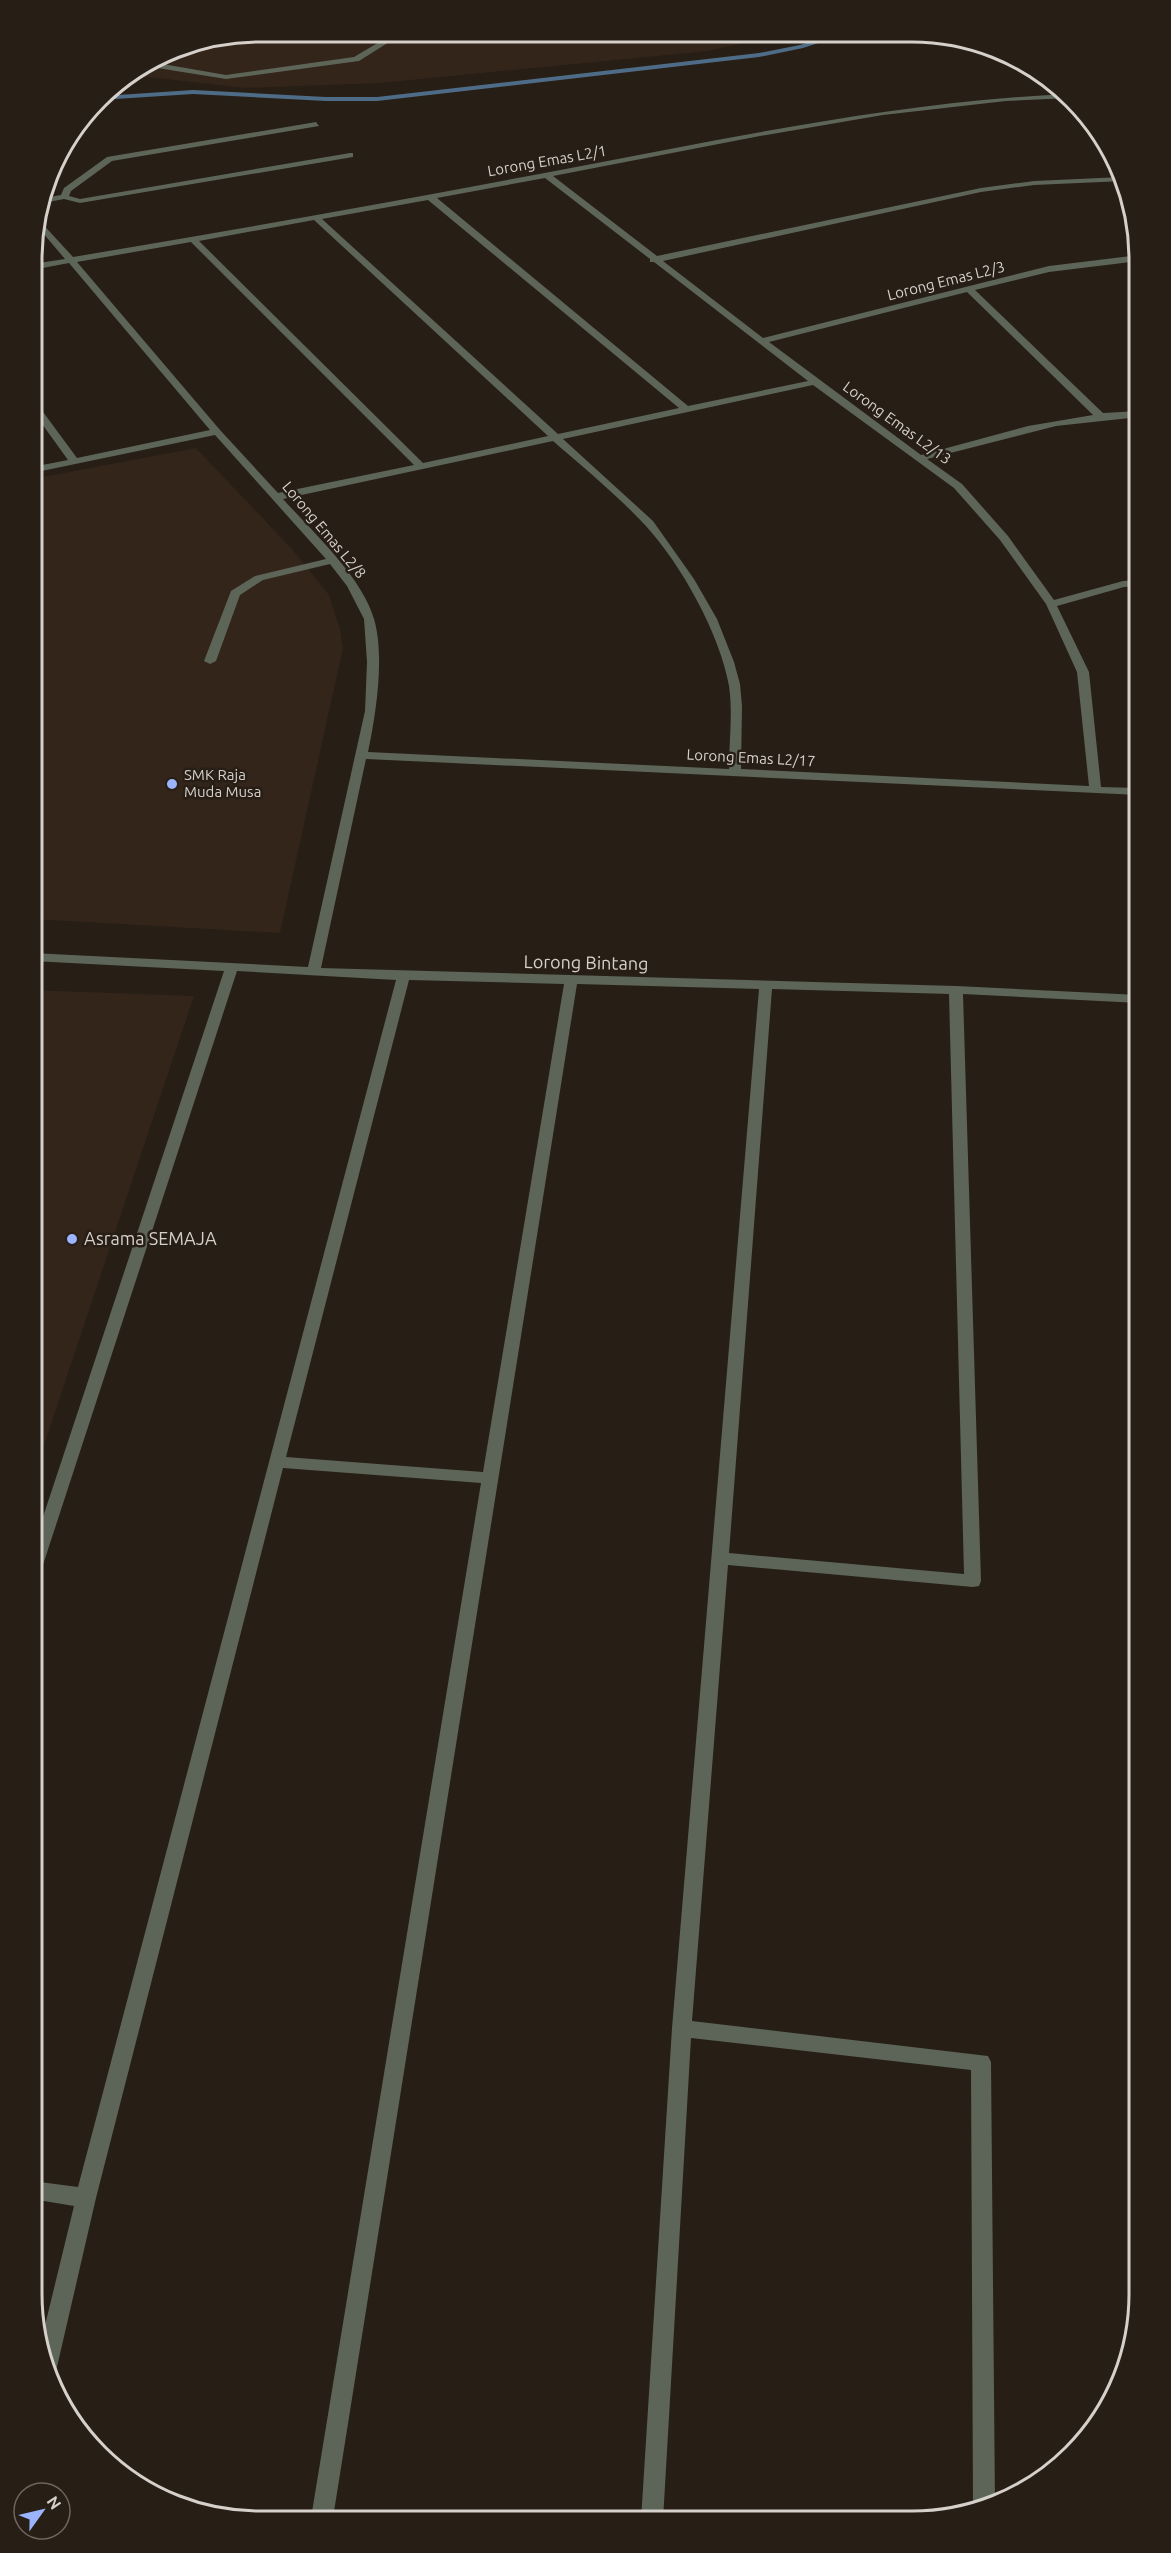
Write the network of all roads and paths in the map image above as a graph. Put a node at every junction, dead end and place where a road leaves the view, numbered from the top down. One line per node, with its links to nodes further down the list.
1 (385, 42): 2 (street)
2 (159, 66)
3 (1056, 97): 6 (street, Lorong Emas L2/1)
4 (316, 124): 9 (street)
5 (350, 154): 9 (street)
6 (546, 175): 8 (street, Lorong Emas L2/1); 15 (street, Lorong Emas L2/13)
7 (1113, 179): 15 (street)
8 (429, 196): 11 (street, Lorong Emas L2/1); 21 (street)
9 (64, 197): 10 (street)
10 (50, 200)
11 (315, 217): 13 (street, Lorong Emas L2/1); 26 (street)
12 (44, 230): 16 (street, Lorong Emas L2/8)
13 (193, 239): 16 (street, Lorong Emas L2/1); 29 (street)
14 (1129, 259): 18 (street, Lorong Emas L2/3)
15 (653, 260): 19 (street, Lorong Emas L2/13)
16 (69, 261): 17 (street, Lorong Emas L2/1); 25 (street, Lorong Emas L2/8)
17 (42, 265)
18 (969, 289): 19 (street, Lorong Emas L2/3); 23 (street)
19 (761, 341): 20 (street, Lorong Emas L2/13)
20 (815, 382): 21 (street); 27 (street, Lorong Emas L2/13)
21 (686, 409): 26 (street)
22 (1129, 414): 23 (street)
23 (1099, 415): 27 (street)
24 (42, 417): 28 (street)
25 (217, 432): 28 (street); 31 (street, Lorong Emas L2/8)
26 (555, 436): 29 (street); 37 (street)
27 (920, 458): 34 (street, Lorong Emas L2/13)
28 (74, 461): 30 (street)
29 (420, 465): 31 (street)
30 (42, 468)
31 (276, 496): 32 (street, Lorong Emas L2/8)
32 (333, 560): 35 (street); 36 (street, Lorong Emas L2/8)
33 (1129, 584): 34 (street)
34 (1051, 604): 38 (street, Lorong Emas L2/13)
35 (210, 661)
36 (362, 755): 37 (street, Lorong Emas L2/17); 42 (street, Lorong Emas L2/8)
37 (735, 772): 38 (street, Lorong Emas L2/17)
38 (1095, 789): 39 (street, Lorong Emas L2/17)
39 (1129, 791)
40 (42, 958): 41 (street, Lorong Bintang)
41 (232, 967): 42 (street, Lorong Bintang); 50 (street)
42 (314, 971): 43 (street, Lorong Bintang)
43 (403, 976): 44 (street, Lorong Bintang); 48 (street)
44 (571, 980): 45 (street, Lorong Bintang); 49 (street)
45 (766, 986): 46 (street, Lorong Bintang); 51 (street)
46 (956, 990): 47 (street, Lorong Bintang); 51 (street)
47 (1129, 999)
48 (276, 1462): 49 (street); 54 (street)
49 (489, 1478): 57 (street)
50 (42, 1544)
51 (719, 1558): 52 (street)
52 (682, 2028): 56 (street); 58 (street)
53 (42, 2191): 54 (street)
54 (86, 2198): 55 (street)
55 (50, 2352)
56 (984, 2498)
57 (323, 2511)
58 (652, 2511)

